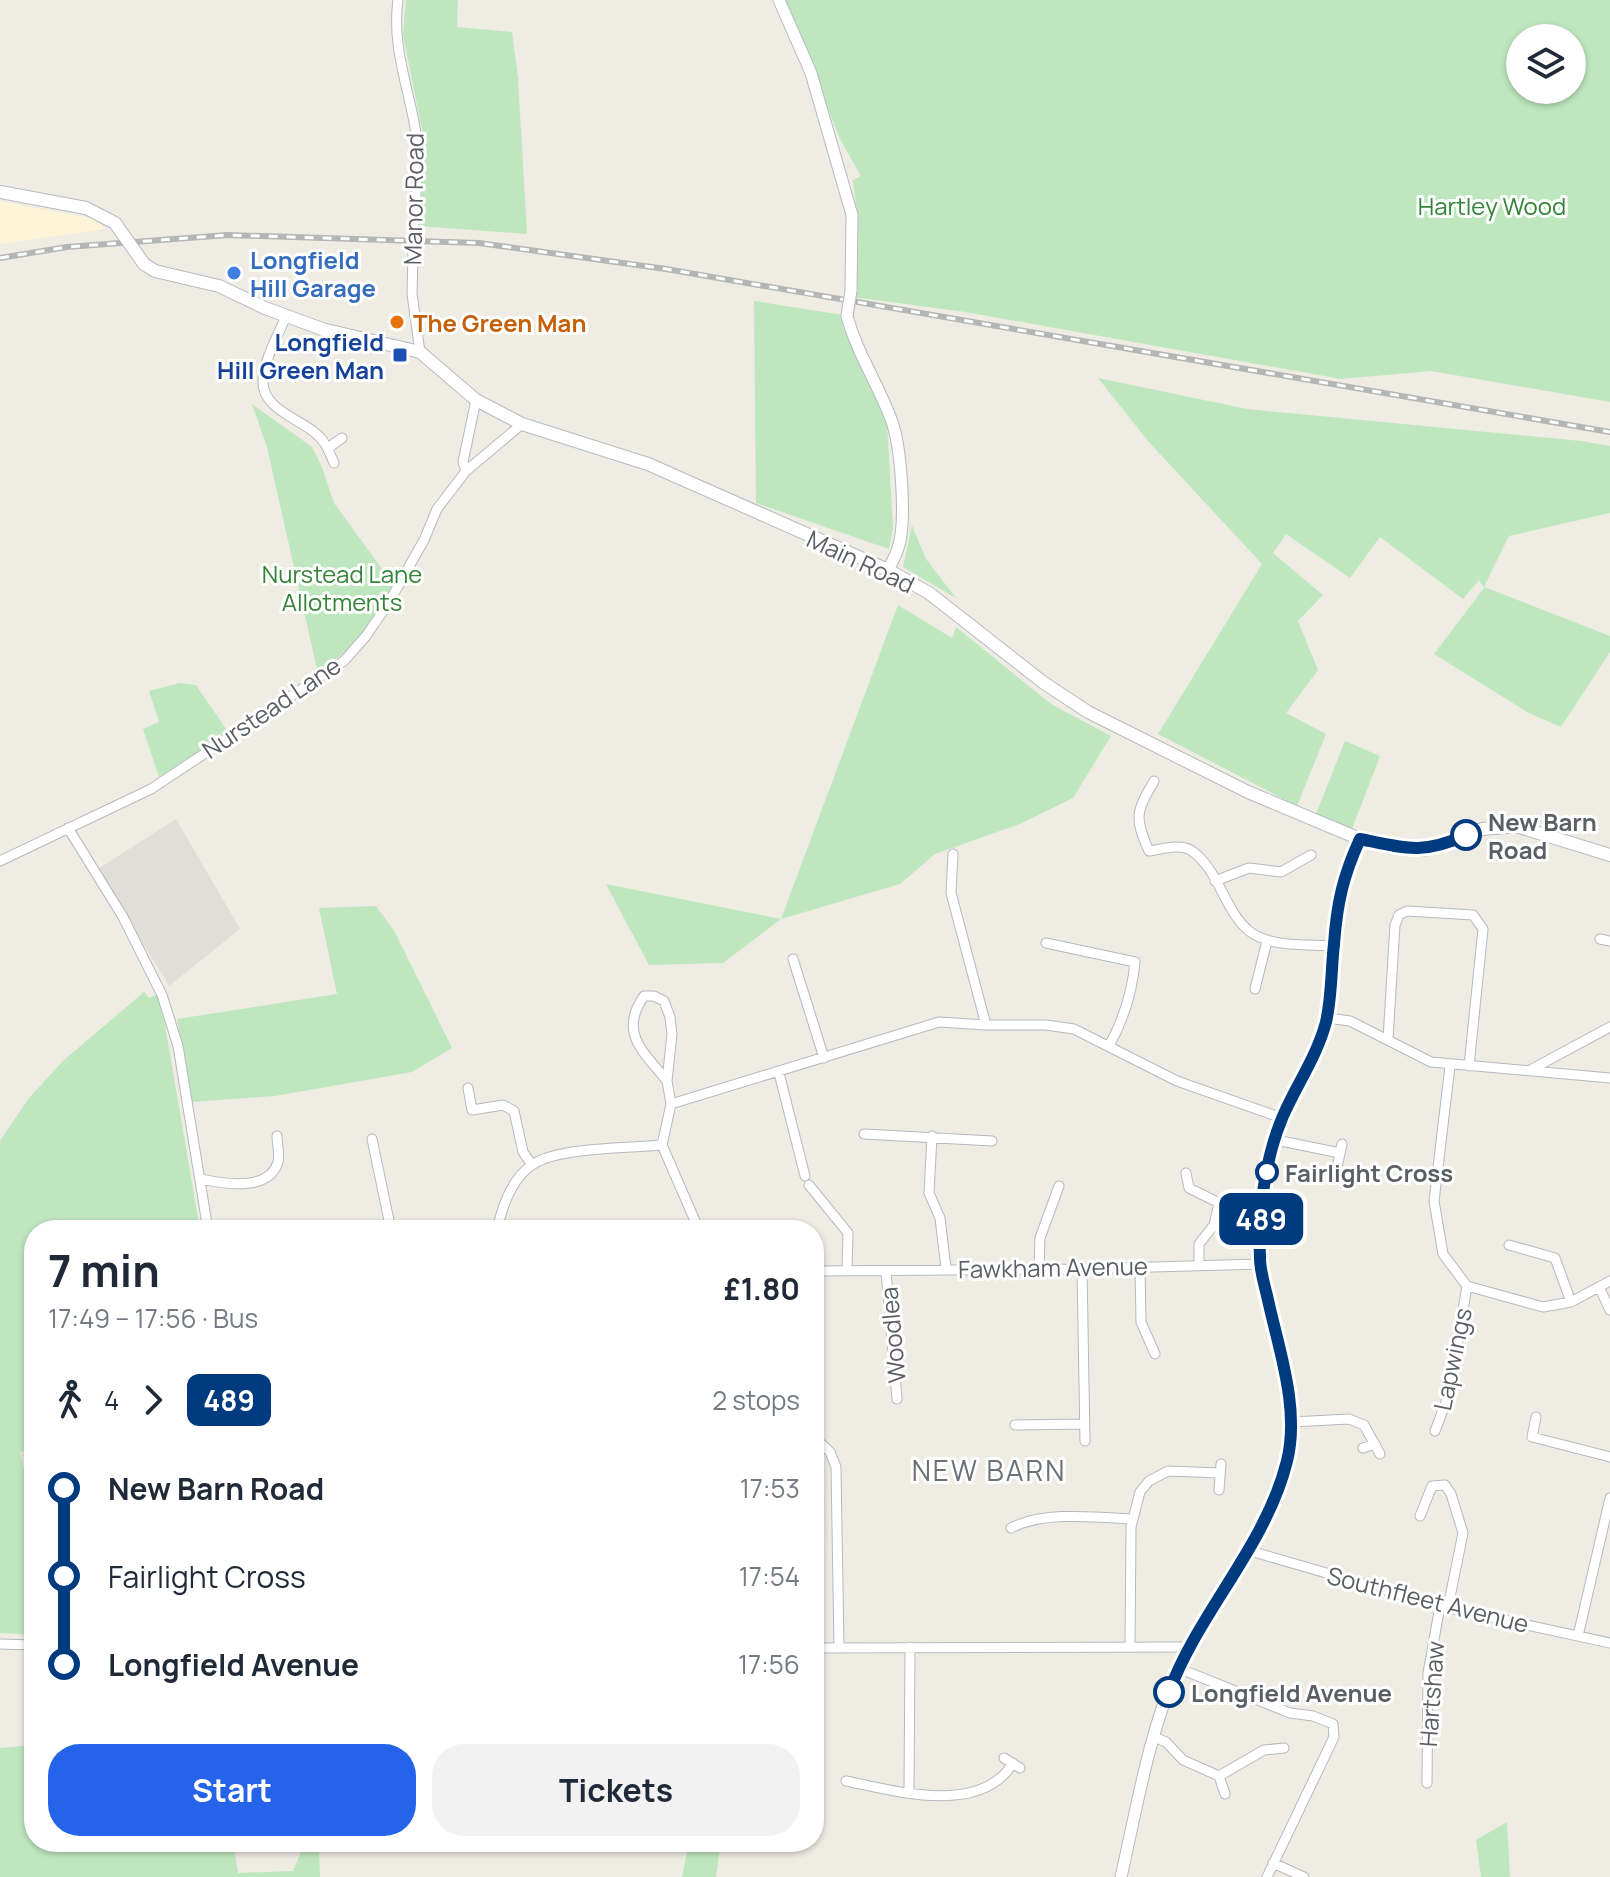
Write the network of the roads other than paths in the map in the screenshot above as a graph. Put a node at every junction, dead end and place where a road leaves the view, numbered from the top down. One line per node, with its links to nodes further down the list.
1 (398, 0): 5 (street, Manor Road, bridge)
2 (779, 0): 12 (street, bridge)
3 (0, 192): 4 (main road, Main Road, bridge)
4 (286, 316): 5 (main road, Main Road); 9 (street)
5 (420, 352): 6 (main road, Main Road)
6 (476, 400): 7 (main road, Main Road); 11 (street)
7 (522, 424): 11 (street, Nurstead Lane); 12 (main road, Main Road)
8 (342, 438): 9 (street)
9 (328, 448): 10 (street)
10 (334, 463)
11 (466, 471): 14 (street, Nurstead Lane)
12 (888, 570): 15 (main road, Main Road)
13 (1154, 781): 20 (street)
14 (68, 828): 19 (street, Nurstead Lane); 51 (street)
15 (1360, 839): 18 (main road, Main Road); 23 (street)
16 (953, 854): 27 (street)
17 (1311, 855): 20 (street)
18 (1610, 855)
19 (0, 861)
20 (1215, 881): 21 (street)
21 (1267, 941): 23 (street); 25 (street)
22 (1046, 943): 30 (street)
23 (1333, 946): 26 (street)
24 (793, 959): 31 (street)
25 (1255, 989)
26 (1327, 1018): 29 (street); 40 (street)
27 (986, 1025): 30 (street); 31 (street)
28 (1610, 1027): 34 (street)
29 (1388, 1039): 32 (street); 33 (street)
30 (1109, 1046): 40 (street)
31 (824, 1058): 35 (street)
32 (1450, 1066): 33 (street); 68 (street)
33 (1469, 1066): 34 (street)
34 (1532, 1069): 36 (street)
35 (779, 1073): 39 (street); 64 (street)
36 (1610, 1078)
37 (667, 1081): 37 (street); 39 (street)
38 (468, 1088): 49 (street)
39 (671, 1104): 47 (street)
40 (1282, 1118): 45 (street)
41 (864, 1134): 43 (street)
42 (277, 1136): 51 (street)
43 (932, 1136): 46 (street); 61 (street)
44 (372, 1139): 54 (street)
45 (1276, 1140): 48 (street); 58 (street)
46 (992, 1141)
47 (662, 1145): 49 (street); 56 (street)
48 (1340, 1153)
49 (532, 1165): 55 (street)
50 (1186, 1173): 59 (street)
51 (201, 1179): 53 (street)
52 (1059, 1186): 62 (street)
53 (207, 1220)
54 (389, 1220)
55 (500, 1220)
56 (695, 1220)
57 (1509, 1245): 70 (street)
58 (1260, 1264): 59 (street, Fawkham Avenue); 75 (street)
59 (1199, 1265): 60 (street, Fawkham Avenue)
60 (1140, 1267): 63 (street, Fawkham Avenue); 72 (street)
61 (946, 1268): 62 (street, Fawkham Avenue); 66 (street, Fawkham Avenue)
62 (1039, 1268): 63 (street, Fawkham Avenue)
63 (1082, 1269): 76 (street)
64 (847, 1270): 65 (street, Fawkham Avenue); 66 (street, Fawkham Avenue)
65 (824, 1271)
66 (886, 1271): 73 (street, Woodlea)
67 (1610, 1281): 69 (street)
68 (1467, 1286): 70 (street); 78 (street, Lapwings)
69 (1599, 1287): 70 (street); 71 (street)
70 (1571, 1302)
71 (1610, 1310)
72 (1155, 1354)
73 (897, 1399)
74 (1536, 1417): 84 (street)
75 (1291, 1422): 80 (street); 90 (street)
76 (1084, 1424): 77 (street); 79 (street)
77 (1015, 1425)
78 (1435, 1431)
79 (1085, 1441)
80 (1375, 1444): 82 (street); 83 (street)
81 (824, 1446): 100 (street)
82 (1363, 1448)
83 (1380, 1454)
84 (1610, 1457)
85 (1219, 1490): 88 (street)
86 (1610, 1498): 92 (street)
87 (1420, 1516): 91 (street, Hartshaw)
88 (1132, 1519): 89 (street); 96 (street)
89 (1011, 1528)
90 (1247, 1550): 91 (street, Southfleet Avenue); 98 (street)
91 (1444, 1607): 92 (street, Southfleet Avenue); 107 (street, Hartshaw)
92 (1578, 1636): 93 (street, Southfleet Avenue)
93 (1610, 1643)
94 (0, 1644): 95 (street)
95 (24, 1645)
96 (1130, 1646): 97 (street); 98 (street)
97 (910, 1647): 100 (street); 108 (street)
98 (1188, 1647): 101 (street)
99 (824, 1648): 100 (street)
100 (839, 1648)
101 (1178, 1668): 102 (street); 110 (street)
102 (1154, 1737): 105 (street); 111 (street)
103 (1284, 1748): 105 (street)
104 (1012, 1763): 108 (street)
105 (1219, 1776): 109 (street)
106 (846, 1781): 108 (street)
107 (1427, 1783)
108 (909, 1793)
109 (1225, 1794)
110 (1273, 1863): 112 (street); 113 (street)
111 (1121, 1877)
112 (1267, 1877)
113 (1304, 1877)

